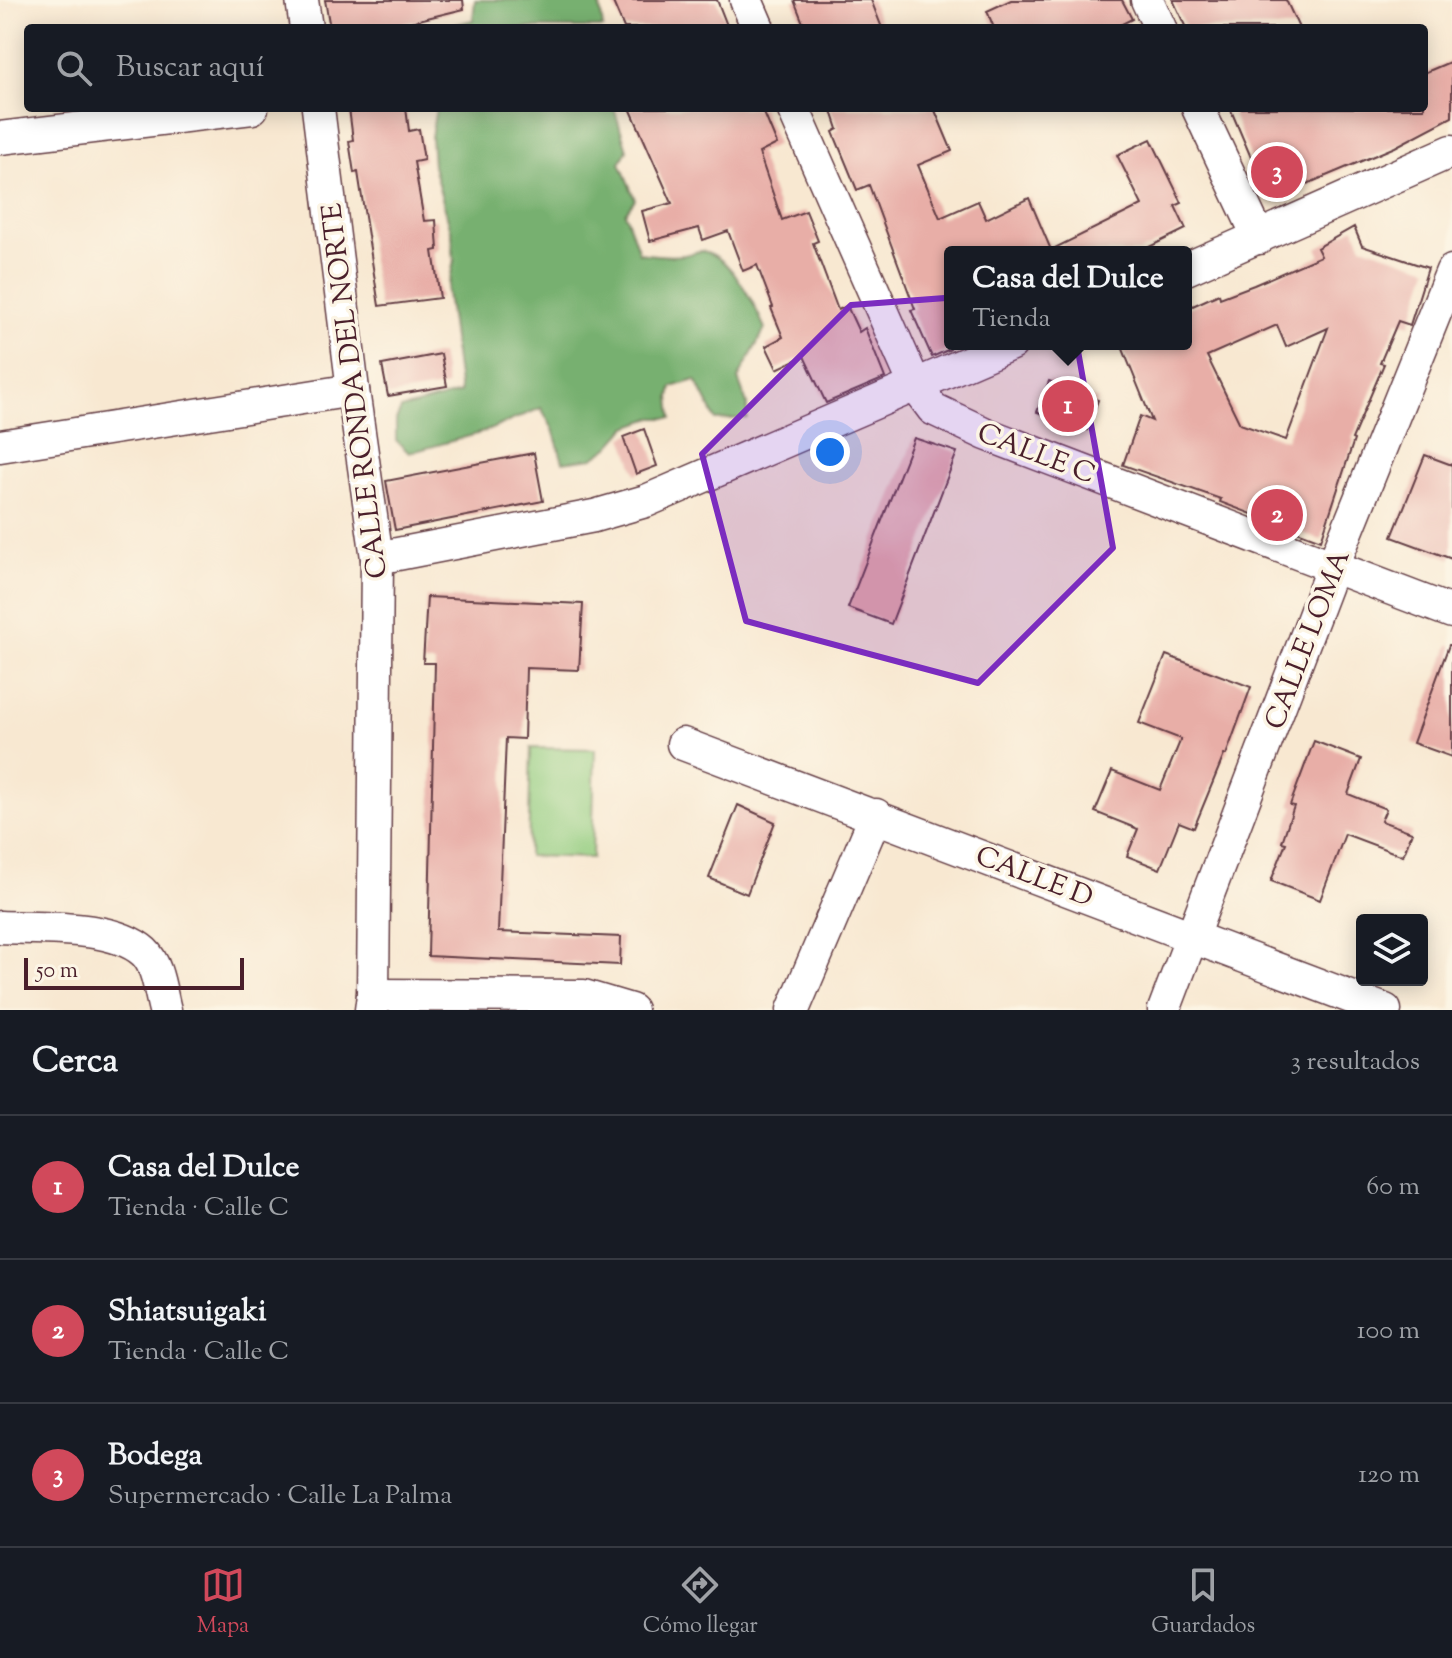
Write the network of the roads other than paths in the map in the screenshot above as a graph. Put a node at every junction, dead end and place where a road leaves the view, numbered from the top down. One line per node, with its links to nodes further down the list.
1 (302, 0): 4 (street)
2 (746, 0): 5 (street)
3 (1147, 0): 6 (street)
4 (305, 24)
5 (756, 24)
6 (1158, 24)
7 (218, 112): 11 (street)
8 (318, 112): 18 (street, CALLE RONDA DEL NORTE)
9 (795, 112): 17 (street, CALLE C)
10 (1200, 112): 13 (street)
11 (0, 138)
12 (1452, 151): 13 (street)
13 (1259, 238): 14 (street)
14 (1192, 266)
15 (1452, 271): 21 (street, CALLE LOMA)
16 (997, 350): 17 (street)
17 (915, 385): 20 (street); 21 (street, CALLE C)
18 (353, 390): 19 (street); 20 (street, CALLE RONDA DEL NORTE)
19 (0, 446)
20 (377, 558): 27 (street, CALLE RONDA DEL NORTE)
21 (1333, 566): 22 (street, CALLE C); 26 (street, CALLE LOMA)
22 (1452, 612)
23 (683, 744): 24 (street, CALLE D)
24 (876, 815): 26 (street, CALLE D); 31 (street)
25 (0, 927): 29 (street)
26 (1193, 935): 32 (street, CALLE LOMA); 33 (street, CALLE D)
27 (372, 1002): 28 (street)
28 (510, 1003): 30 (street)
29 (165, 1010)
30 (631, 1010)
31 (793, 1010)
32 (1164, 1010)
33 (1385, 1010)

